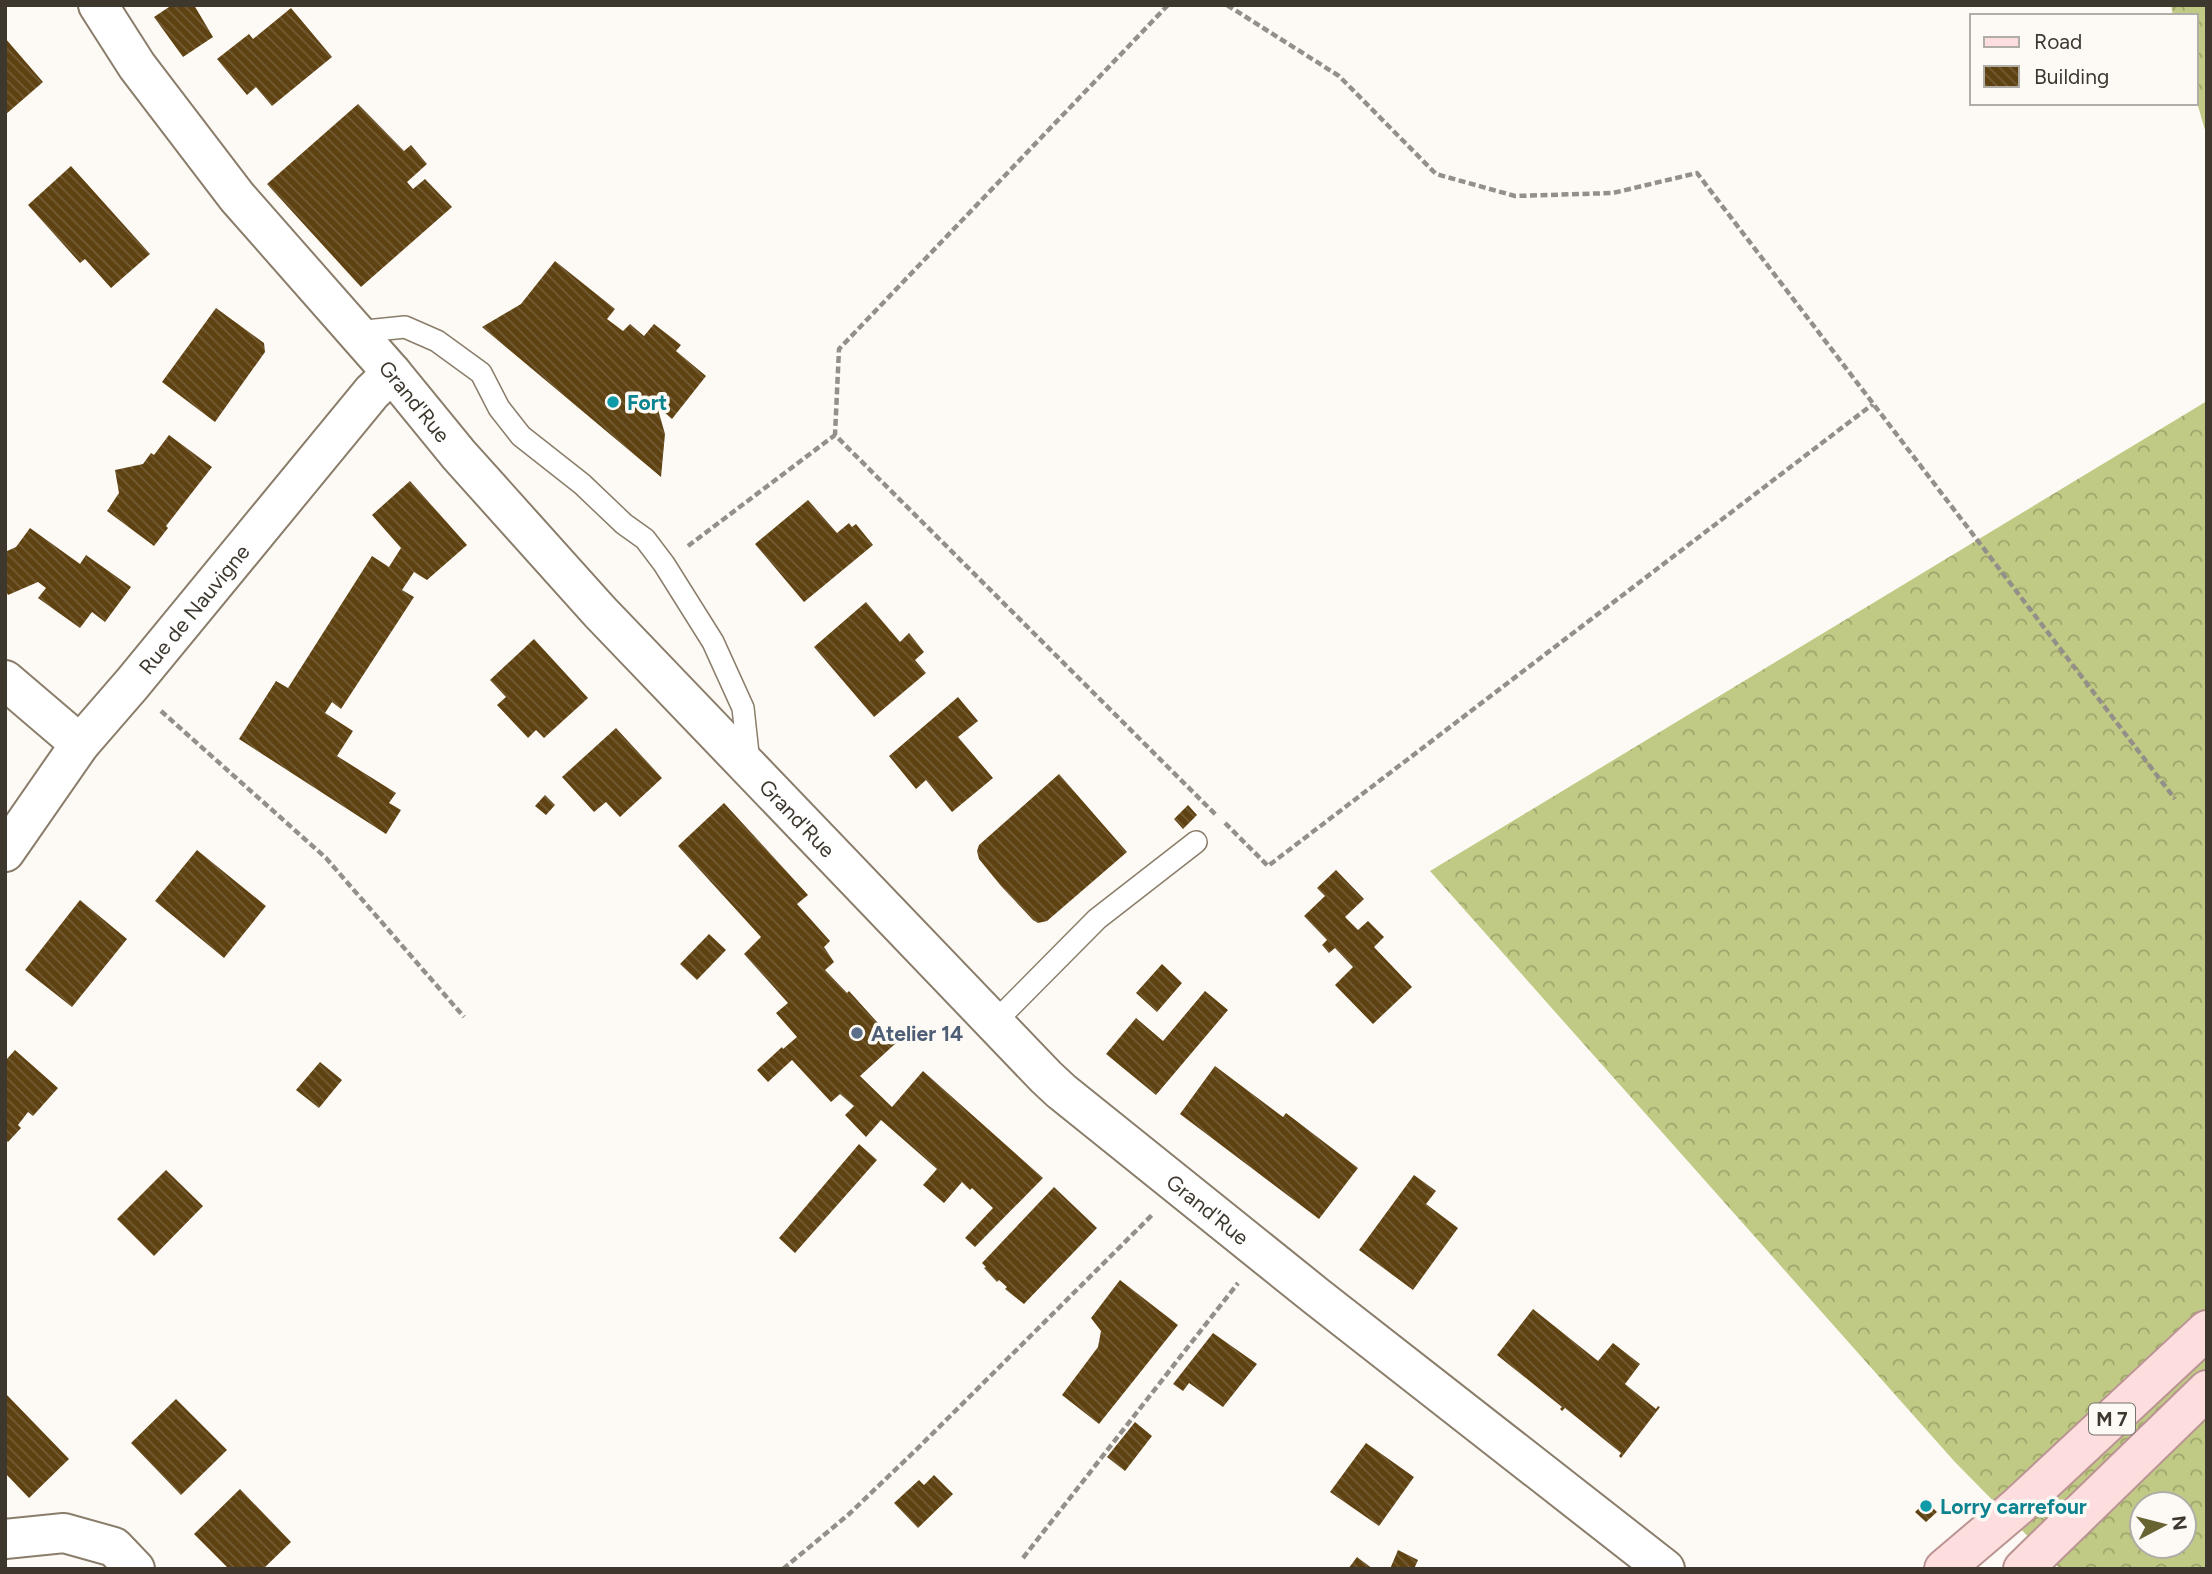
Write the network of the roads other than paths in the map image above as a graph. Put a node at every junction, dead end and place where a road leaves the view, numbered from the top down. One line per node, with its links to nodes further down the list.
1 (98, 5): 2 (street, Grand'Rue)
2 (356, 332): 3 (street, Grand'Rue); 6 (lane)
3 (392, 373): 5 (street, Rue de Nauvigne); 6 (street, Grand'Rue)
4 (5, 680): 5 (street)
5 (80, 744): 8 (street, Rue de Nauvigne)
6 (750, 768): 9 (street, Grand'Rue)
7 (1196, 842): 9 (lane)
8 (5, 852)
9 (994, 1023): 12 (street, Grand'Rue)
10 (2207, 1330): 17 (main road, M 7)
11 (2207, 1390): 18 (main road, M 7)
12 (1604, 1523): 15 (street, Grand'Rue); 16 (street, Grand'Rue)
13 (5, 1539): 14 (street)
14 (135, 1569)
15 (1631, 1569)
16 (1664, 1569)
17 (1944, 1569)
18 (2024, 1569)

